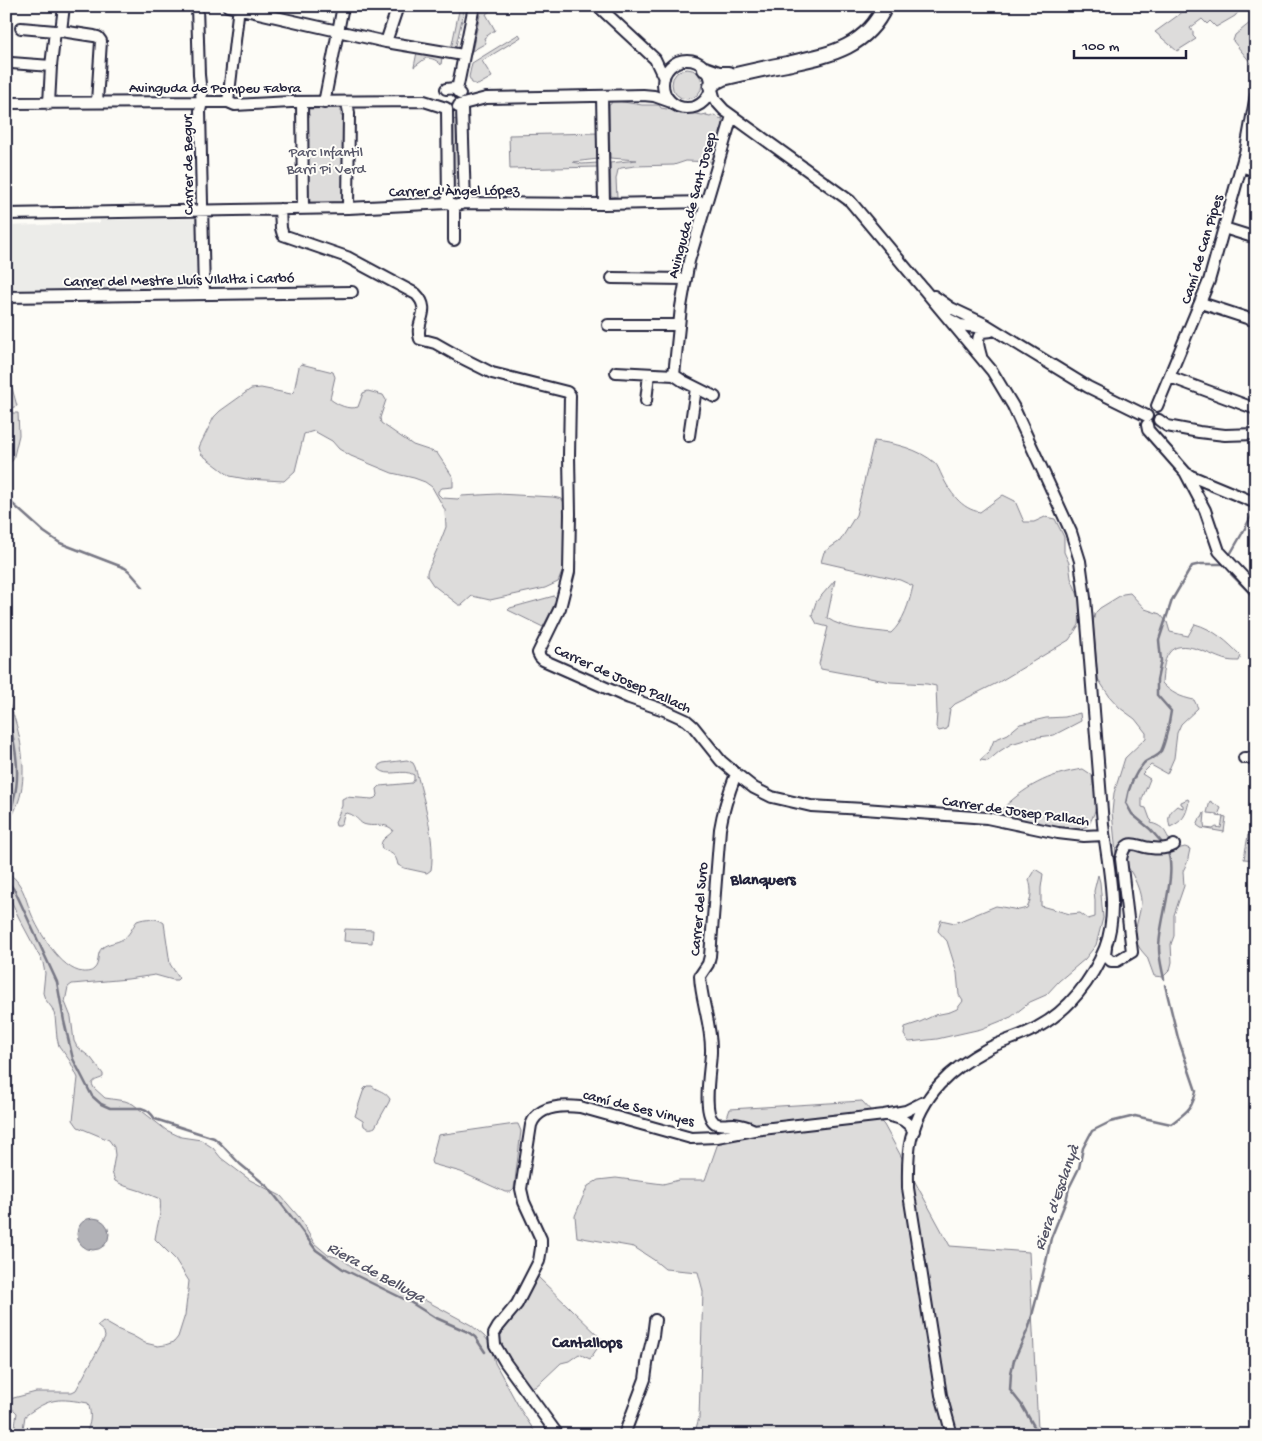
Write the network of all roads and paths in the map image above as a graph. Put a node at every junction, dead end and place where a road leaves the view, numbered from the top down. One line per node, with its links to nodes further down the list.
1 (64, 6): 13 (street)
2 (197, 6): 31 (street, Carrer de Begur)
3 (279, 6): 11 (street)
4 (343, 6): 14 (street)
5 (398, 6): 15 (street)
6 (474, 6): 16 (street)
7 (598, 6): 21 (street)
8 (880, 6): 19 (main road)
9 (885, 6): 22 (main road)
10 (235, 7): 11 (street); 32 (street)
11 (278, 17): 14 (street)
12 (21, 28): 13 (street)
13 (58, 31): 18 (street); 30 (street)
14 (338, 31): 15 (street); 34 (street)
15 (386, 42): 16 (street)
16 (463, 55): 20 (street)
17 (11, 62): 18 (street)
18 (51, 66): 38 (street)
19 (705, 69): 21 (street); 22 (street)
20 (459, 73): 23 (street); 24 (street)
21 (664, 82): 25 (street); 36 (street)
22 (711, 86): 40 (street); 41 (street)
23 (443, 91): 24 (street); 29 (street, Avinguda de Pompeu Fabra); 39 (street)
24 (458, 91): 28 (street); 39 (street)
25 (643, 95): 27 (street); 36 (street)
26 (1256, 95): 42 (street, Camí de Can Pipes)
27 (602, 96): 28 (street); 46 (street)
28 (478, 99): 39 (street)
29 (424, 101): 35 (street, Avinguda de Pompeu Fabra); 39 (street, Avinguda de Pompeu Fabra)
30 (98, 102): 31 (street, Avinguda de Pompeu Fabra); 38 (street, Avinguda de Pompeu Fabra)
31 (202, 102): 32 (street, Avinguda de Pompeu Fabra); 51 (street, Carrer de Begur)
32 (228, 102): 33 (street, Avinguda de Pompeu Fabra)
33 (302, 102): 34 (street, Avinguda de Pompeu Fabra); 50 (street)
34 (324, 102): 35 (street, Avinguda de Pompeu Fabra)
35 (347, 102): 48 (street)
36 (671, 102): 40 (street)
37 (6, 104): 38 (street, Avinguda de Pompeu Fabra)
38 (49, 104)
39 (452, 107): 45 (street); 47 (street)
40 (695, 107): 41 (street)
41 (728, 113): 44 (street, Avinguda de Sant Josep); 58 (street)
42 (1241, 166): 43 (street); 53 (street, Camí de Can Pipes)
43 (1256, 171)
44 (706, 202): 46 (street, Carrer d'Àngel López); 57 (street, Avinguda de Sant Josep)
45 (465, 203): 46 (street, Carrer d'Àngel López); 47 (street, Carrer d'Àngel López)
46 (604, 204)
47 (451, 205): 48 (street, Carrer d'Àngel López); 55 (street)
48 (348, 208): 50 (street, Carrer d'Àngel López)
49 (280, 209): 50 (street, Carrer d'Àngel López); 51 (street, Carrer d'Àngel López); 90 (street, Carrer de Josep Pallach)
50 (302, 209)
51 (202, 210): 52 (street, Carrer d'Àngel López); 60 (street, Carrer de Begur)
52 (6, 214)
53 (1224, 228): 54 (street); 62 (street, Camí de Can Pipes)
54 (1256, 238)
55 (454, 240)
56 (612, 278): 57 (street)
57 (686, 279): 67 (street, Avinguda de Sant Josep)
58 (919, 284): 63 (street); 64 (street)
59 (352, 292): 60 (street, Carrer del Mestre Lluís VIlalta i Carbó)
60 (204, 294): 61 (street, Carrer del Mestre Lluís VIlalta i Carbó)
61 (6, 298)
62 (1201, 303): 65 (street); 75 (street, Camí de Can Pipes)
63 (946, 317): 68 (street); 70 (street)
64 (968, 317): 68 (street); 69 (street)
65 (1256, 321)
66 (608, 324): 67 (street)
67 (680, 325): 74 (street, Avinguda de Sant Josep)
68 (960, 325): 69 (street); 70 (street)
69 (995, 331): 71 (street); 80 (street)
70 (963, 337): 71 (street)
71 (982, 360): 91 (street)
72 (616, 372): 73 (street)
73 (649, 374): 74 (street); 78 (street)
74 (674, 375): 76 (street)
75 (1170, 377): 79 (street); 80 (street, Camí de Can Pipes)
76 (696, 388): 77 (street); 82 (street)
77 (715, 397)
78 (646, 401)
79 (1256, 409)
80 (1151, 419): 81 (street); 83 (street)
81 (1256, 434)
82 (689, 436)
83 (1185, 472): 84 (street); 85 (street)
84 (1203, 481): 85 (street); 86 (street)
85 (1197, 493): 87 (street)
86 (1254, 502)
87 (1256, 591)
88 (1244, 758): 89 (street)
89 (1256, 758)
90 (736, 774): 91 (street, Carrer de Josep Pallach); 98 (street, Carrer del Suro)
91 (1104, 835): 93 (street)
92 (1169, 847): 94 (street)
93 (1110, 922): 94 (street); 94 (street)
94 (1110, 957): 95 (street); 95 (street)
95 (1088, 980): 96 (street)
96 (927, 1101): 97 (street, camí de Ses Vinyes); 99 (street)
97 (884, 1115): 98 (street, camí de Ses Vinyes); 99 (street, camí de Ses Vinyes)
98 (754, 1130): 101 (street, camí de Ses Vinyes)
99 (914, 1131): 103 (street)
100 (655, 1320): 102 (street)
101 (558, 1435)
102 (624, 1435)
103 (952, 1435)

